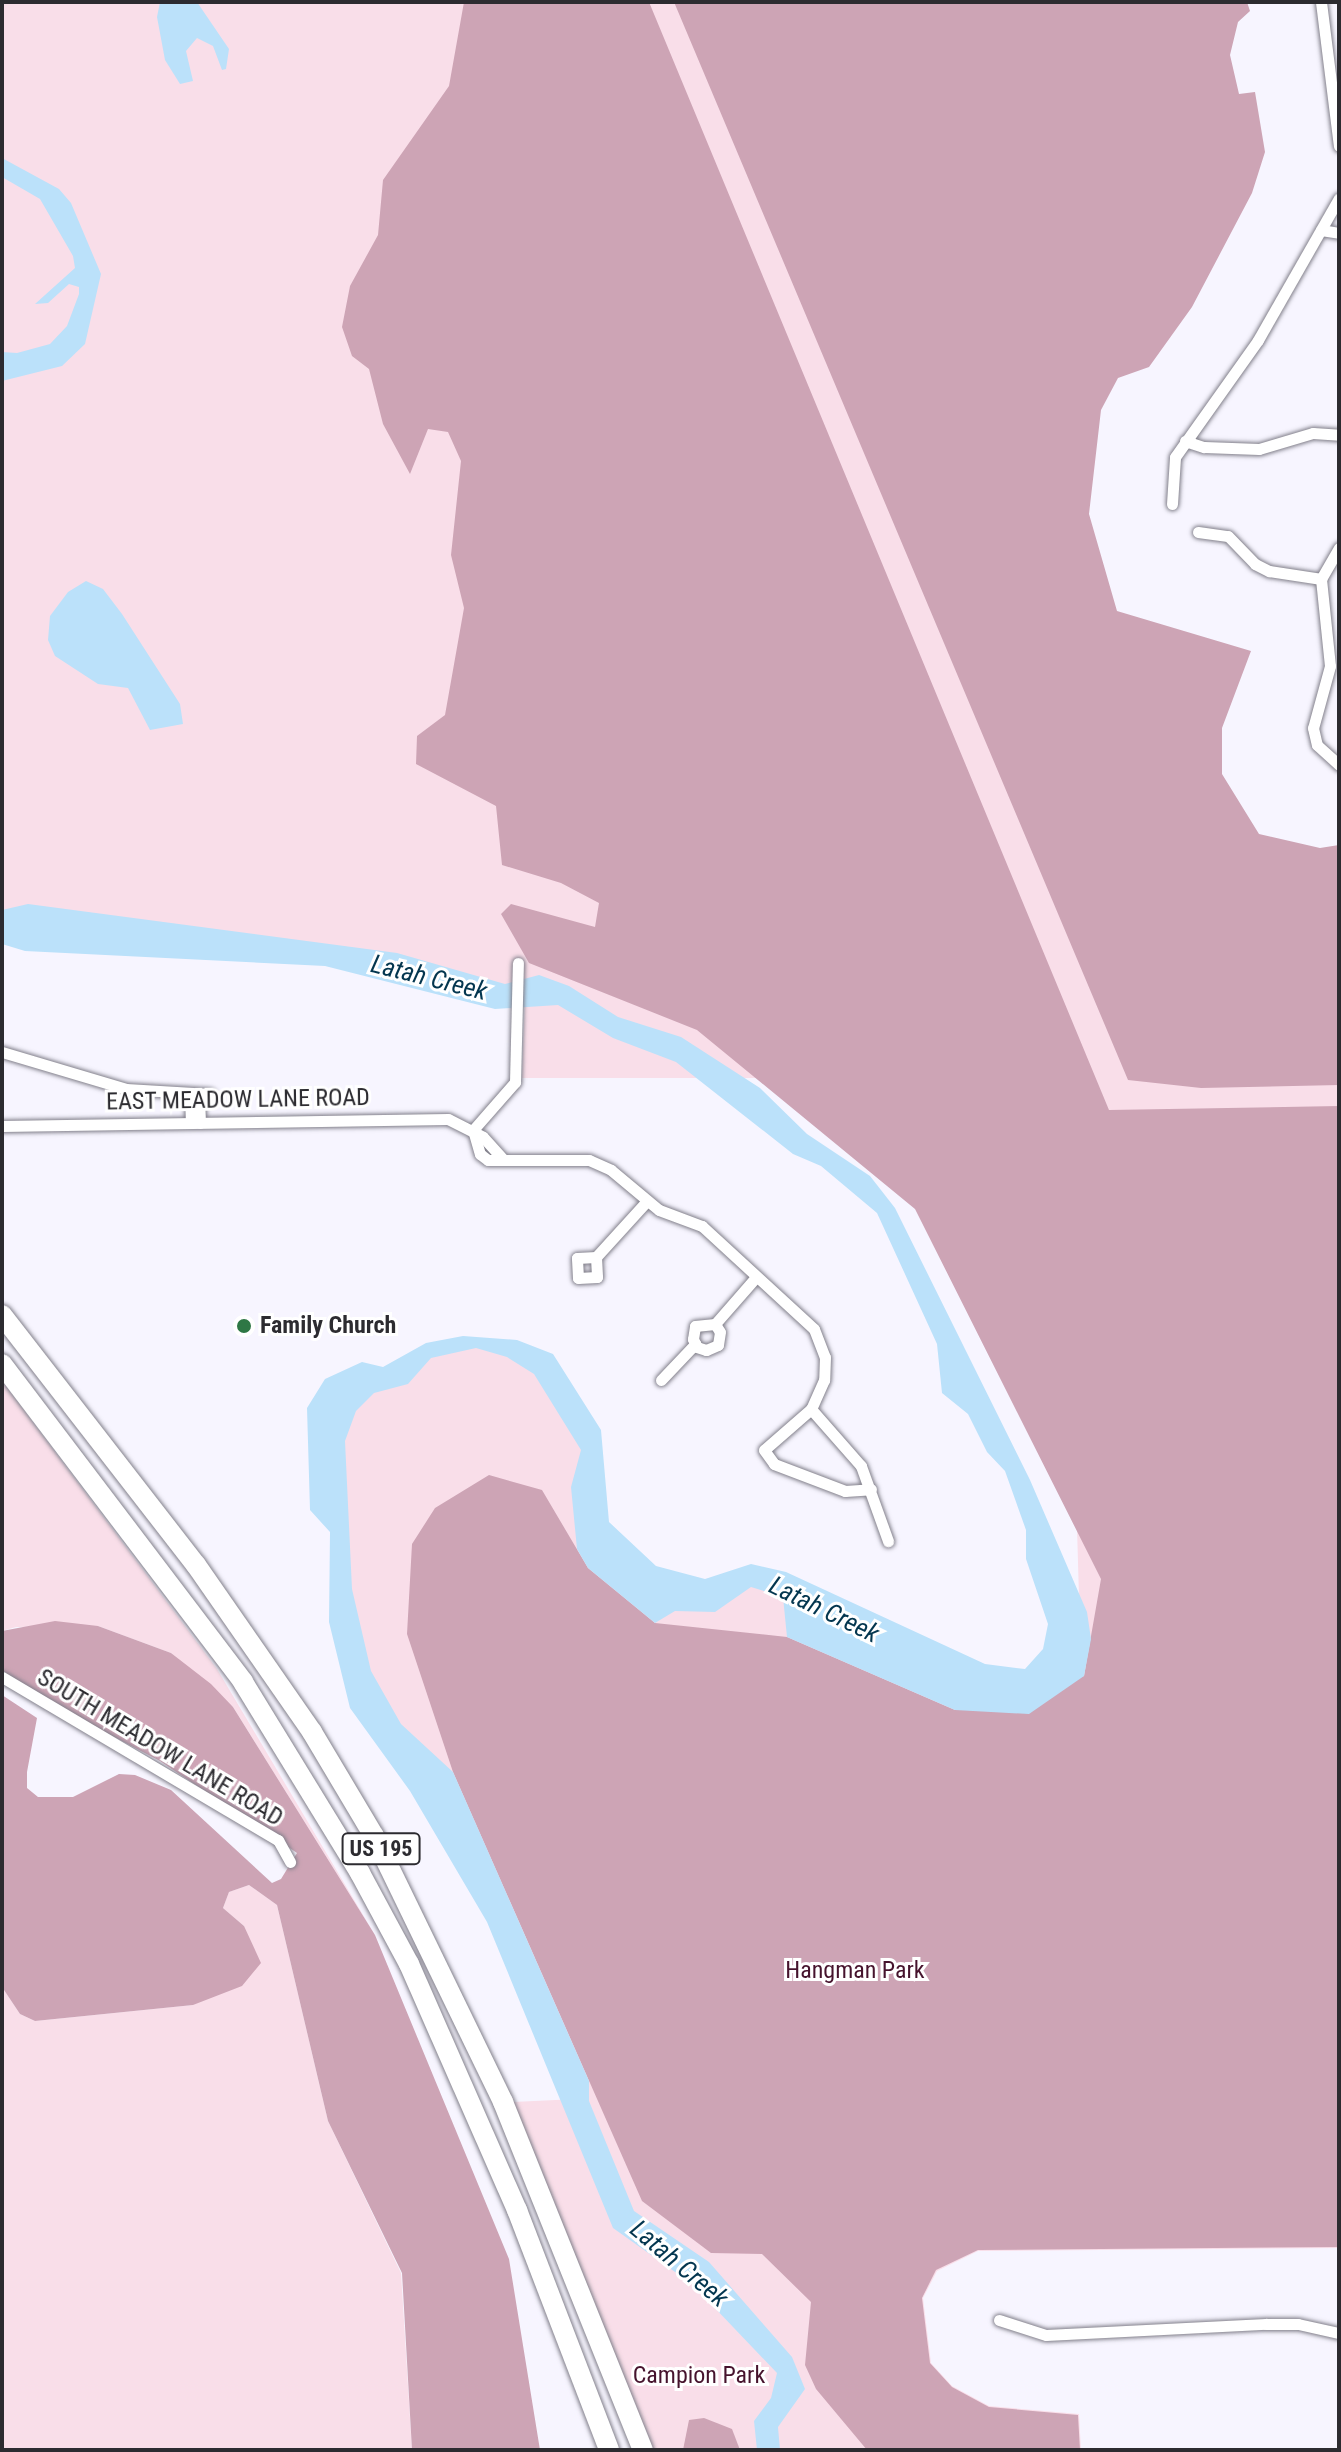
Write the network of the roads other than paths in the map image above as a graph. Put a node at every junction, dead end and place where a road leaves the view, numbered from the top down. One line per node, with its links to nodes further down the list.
1 (1321, 2): 2 (street)
2 (1339, 146)
3 (1339, 198): 4 (street)
4 (1321, 230): 5 (street); 7 (street)
5 (1339, 233)
6 (1339, 435): 7 (street)
7 (1185, 441): 8 (street)
8 (1172, 504)
9 (1198, 532): 11 (street)
10 (1339, 548): 11 (street)
11 (1321, 579): 12 (street)
12 (1339, 765)
13 (518, 963): 17 (street)
14 (2, 1052): 15 (street)
15 (196, 1123): 16 (street, EAST MEADOW LANE ROAD); 17 (street, EAST MEADOW LANE ROAD)
16 (2, 1126)
17 (473, 1130): 18 (street)
18 (647, 1201): 19 (street); 20 (street)
19 (596, 1257)
20 (756, 1277): 22 (street); 26 (street)
21 (2, 1315): 34 (highway, US 195)
22 (715, 1324): 23 (street); 23 (street)
23 (695, 1344): 25 (street)
24 (2, 1364): 33 (highway, US 195)
25 (661, 1380)
26 (811, 1409): 27 (street); 27 (street)
27 (871, 1489): 28 (street)
28 (888, 1541)
29 (2, 1677): 30 (street, SOUTH MEADOW LANE ROAD)
30 (290, 1862)
31 (999, 2320): 32 (street)
32 (1339, 2333)
33 (609, 2450)
34 (643, 2450)

